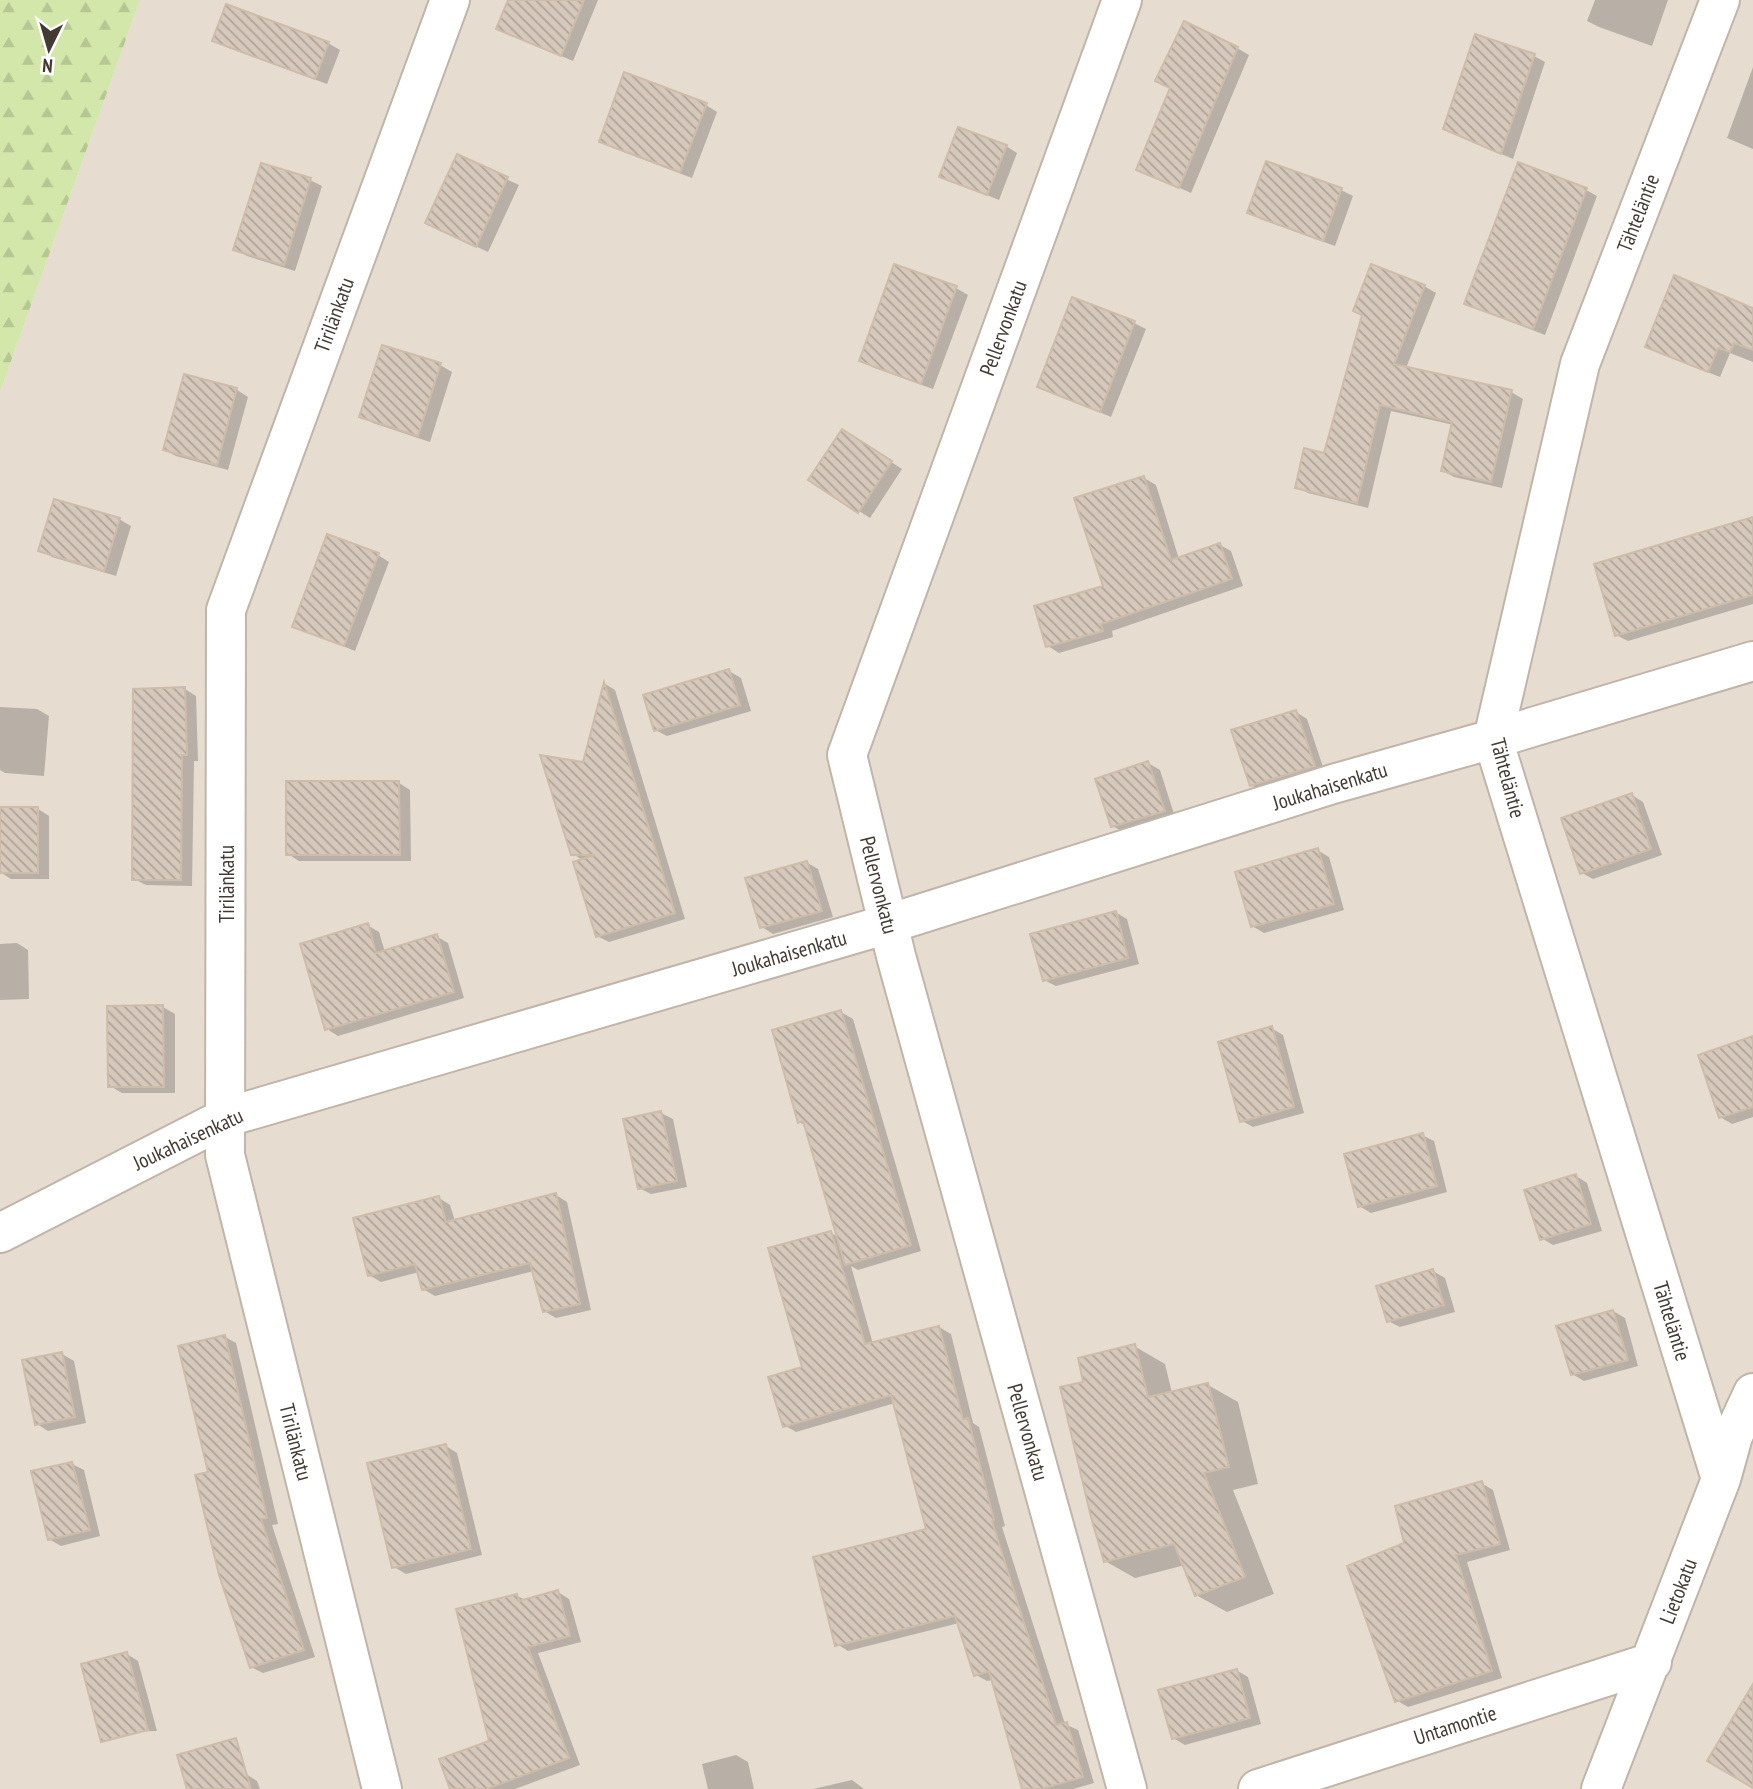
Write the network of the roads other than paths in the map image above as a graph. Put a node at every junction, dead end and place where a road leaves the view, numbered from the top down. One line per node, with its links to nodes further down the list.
1 (450, 0): 7 (street, Tirilänkatu)
2 (1122, 0): 6 (street, Pellervonkatu)
3 (1720, 0): 5 (street, Tähteläntie)
4 (1753, 661): 5 (street, Joukahaisenkatu)
5 (1493, 739): 6 (street, Joukahaisenkatu); 10 (street, Tähteläntie)
6 (888, 925): 7 (street, Joukahaisenkatu); 13 (street, Pellervonkatu)
7 (227, 1116): 8 (street, Joukahaisenkatu); 12 (street, Tirilänkatu)
8 (0, 1233)
9 (1753, 1393): 10 (street, Lietokatu)
10 (1721, 1479): 11 (street, Lietokatu)
11 (1652, 1662): 14 (street, Untamontie); 15 (street, Lietokatu)
12 (382, 1789)
13 (1127, 1789)
14 (1258, 1789)
15 (1601, 1789)

